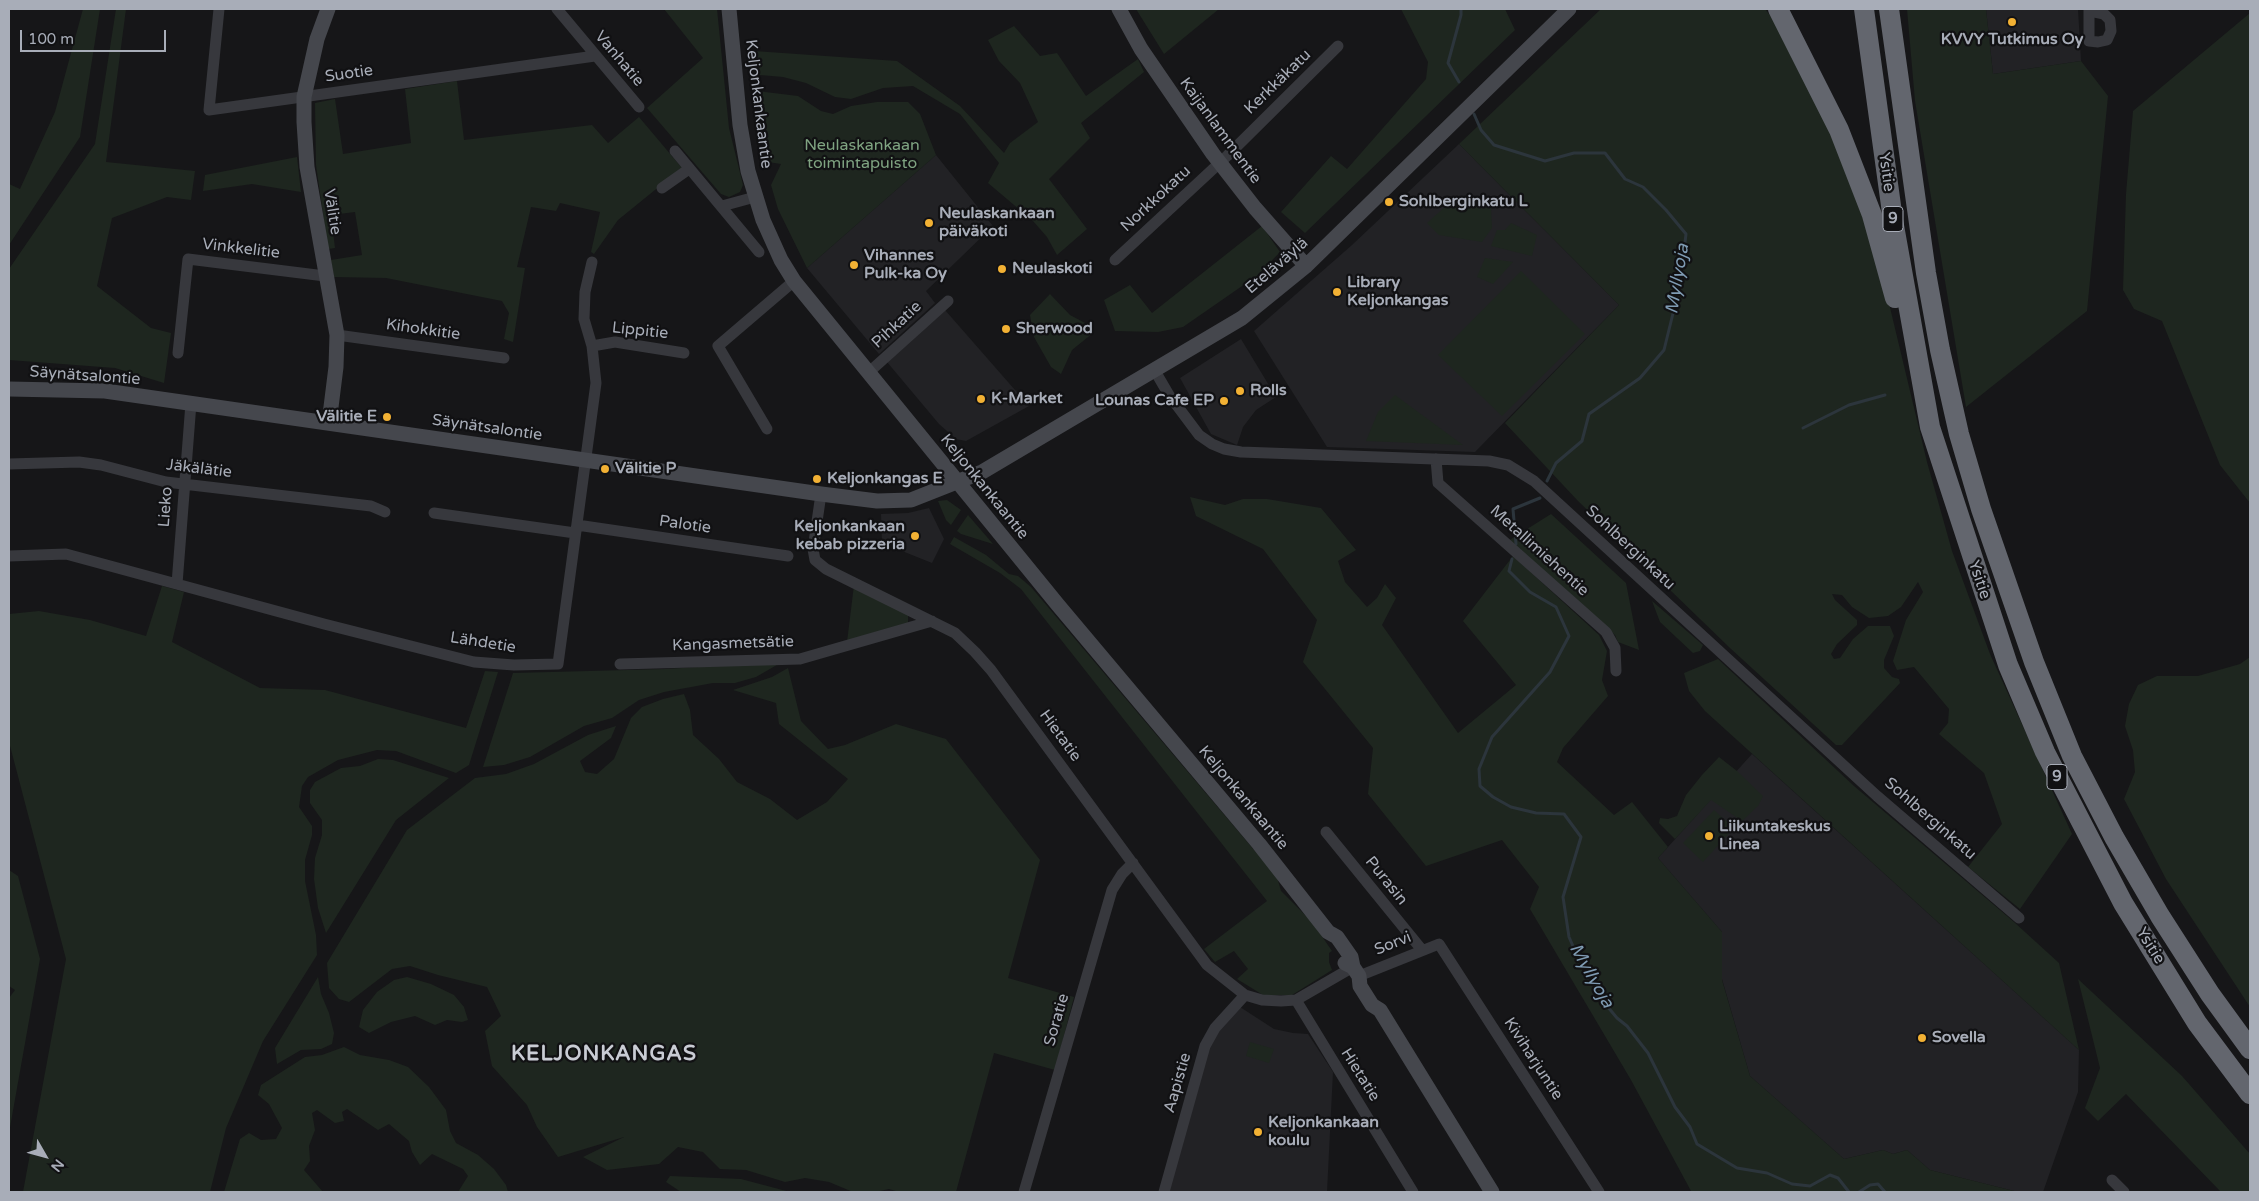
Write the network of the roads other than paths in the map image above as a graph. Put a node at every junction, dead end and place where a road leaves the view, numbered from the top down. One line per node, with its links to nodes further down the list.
1 (219, 9): 12 (street, Suotie)
2 (328, 9): 12 (main road, Välitie)
3 (557, 9): 11 (street, Vanhatie)
4 (729, 9): 18 (main road, Keljonkankaantie)
5 (1119, 9): 15 (main road, Kaijanlammentie)
6 (1569, 9): 23 (main road, Eteläväylä)
7 (1778, 9): 37 (highway)
8 (1864, 9): 37 (highway, Ysitie / 9)
9 (1889, 9): 62 (highway, Ysitie / 9)
10 (1338, 46): 15 (street, Kerkkäkatu)
11 (596, 56): 12 (street, Suotie); 13 (street, Vanhatie)
12 (304, 97): 24 (main road, Välitie)
13 (639, 107)
14 (675, 151): 16 (street)
15 (1220, 162): 21 (street, Norkkokatu); 23 (main road, Kaijanlammentie)
16 (690, 168): 17 (street); 19 (street)
17 (662, 188)
18 (755, 197): 19 (street); 25 (main road, Keljonkankaantie)
19 (722, 206): 20 (street)
20 (759, 252)
21 (1115, 260)
22 (592, 262): 28 (street, Lähdetie)
23 (1306, 266): 32 (main road, Eteläväylä)
24 (325, 276): 27 (main road, Välitie); 29 (street, Vinkkelitie)
25 (794, 281): 33 (main road, Keljonkankaantie); 38 (street)
26 (948, 301): 33 (street, Pihkatie)
27 (337, 335): 31 (street, Kihokkitie); 36 (main road, Välitie)
28 (592, 346): 30 (street, Lippitie); 40 (street, Lähdetie)
29 (178, 353)
30 (684, 353)
31 (504, 358)
32 (1155, 371): 39 (street, Sohlberginkatu); 43 (main road, Eteläväylä)
33 (868, 373): 43 (main road, Keljonkankaantie)
34 (9, 389): 35 (main road, Säynätsalontie)
35 (190, 403): 36 (main road, Säynätsalontie); 42 (street, Lieko)
36 (329, 423): 40 (main road, Säynätsalontie)
37 (1930, 428): 63 (highway, Ysitie / 9)
38 (767, 429)
39 (1436, 459): 53 (street, Metallimiehentie); 56 (street, Sohlberginkatu)
40 (586, 460): 44 (main road, Säynätsalontie); 47 (street, Lähdetie)
41 (9, 464): 42 (street, Jäkälätie)
42 (184, 483): 45 (street, Jäkälätie); 50 (street, Lieko)
43 (958, 483): 44 (main road, Säynätsalontie); 59 (main road, Keljonkankaantie)
44 (821, 494): 51 (street, Hietatie)
45 (385, 512)
46 (434, 513): 47 (street, Palotie)
47 (576, 529): 49 (street, Palotie); 50 (street, Lähdetie)
48 (9, 556): 50 (street, Lähdetie)
49 (788, 556)
50 (177, 584)
51 (932, 621): 52 (street, Kangasmetsätie); 55 (street, Hietatie)
52 (620, 664)
53 (1616, 671)
54 (1326, 832): 58 (street, Purasin)
55 (1133, 863): 60 (street, Hietatie); 65 (street, Soratie)
56 (2019, 918)
57 (1439, 944): 58 (street, Sorvi); 69 (street, Kiviharjuntie)
58 (1422, 950): 59 (street, Sorvi)
59 (1356, 972): 61 (street); 68 (main road, Keljonkankaantie)
60 (1245, 995): 61 (street, Hietatie); 66 (street, Aapistie)
61 (1296, 1000): 67 (street, Hietatie)
62 (2250, 1049)
63 (2250, 1094)
64 (2112, 1180): 70 (street)
65 (1024, 1192)
66 (1164, 1192)
67 (1414, 1192)
68 (1492, 1192)
69 (1599, 1192)
70 (2124, 1192)

